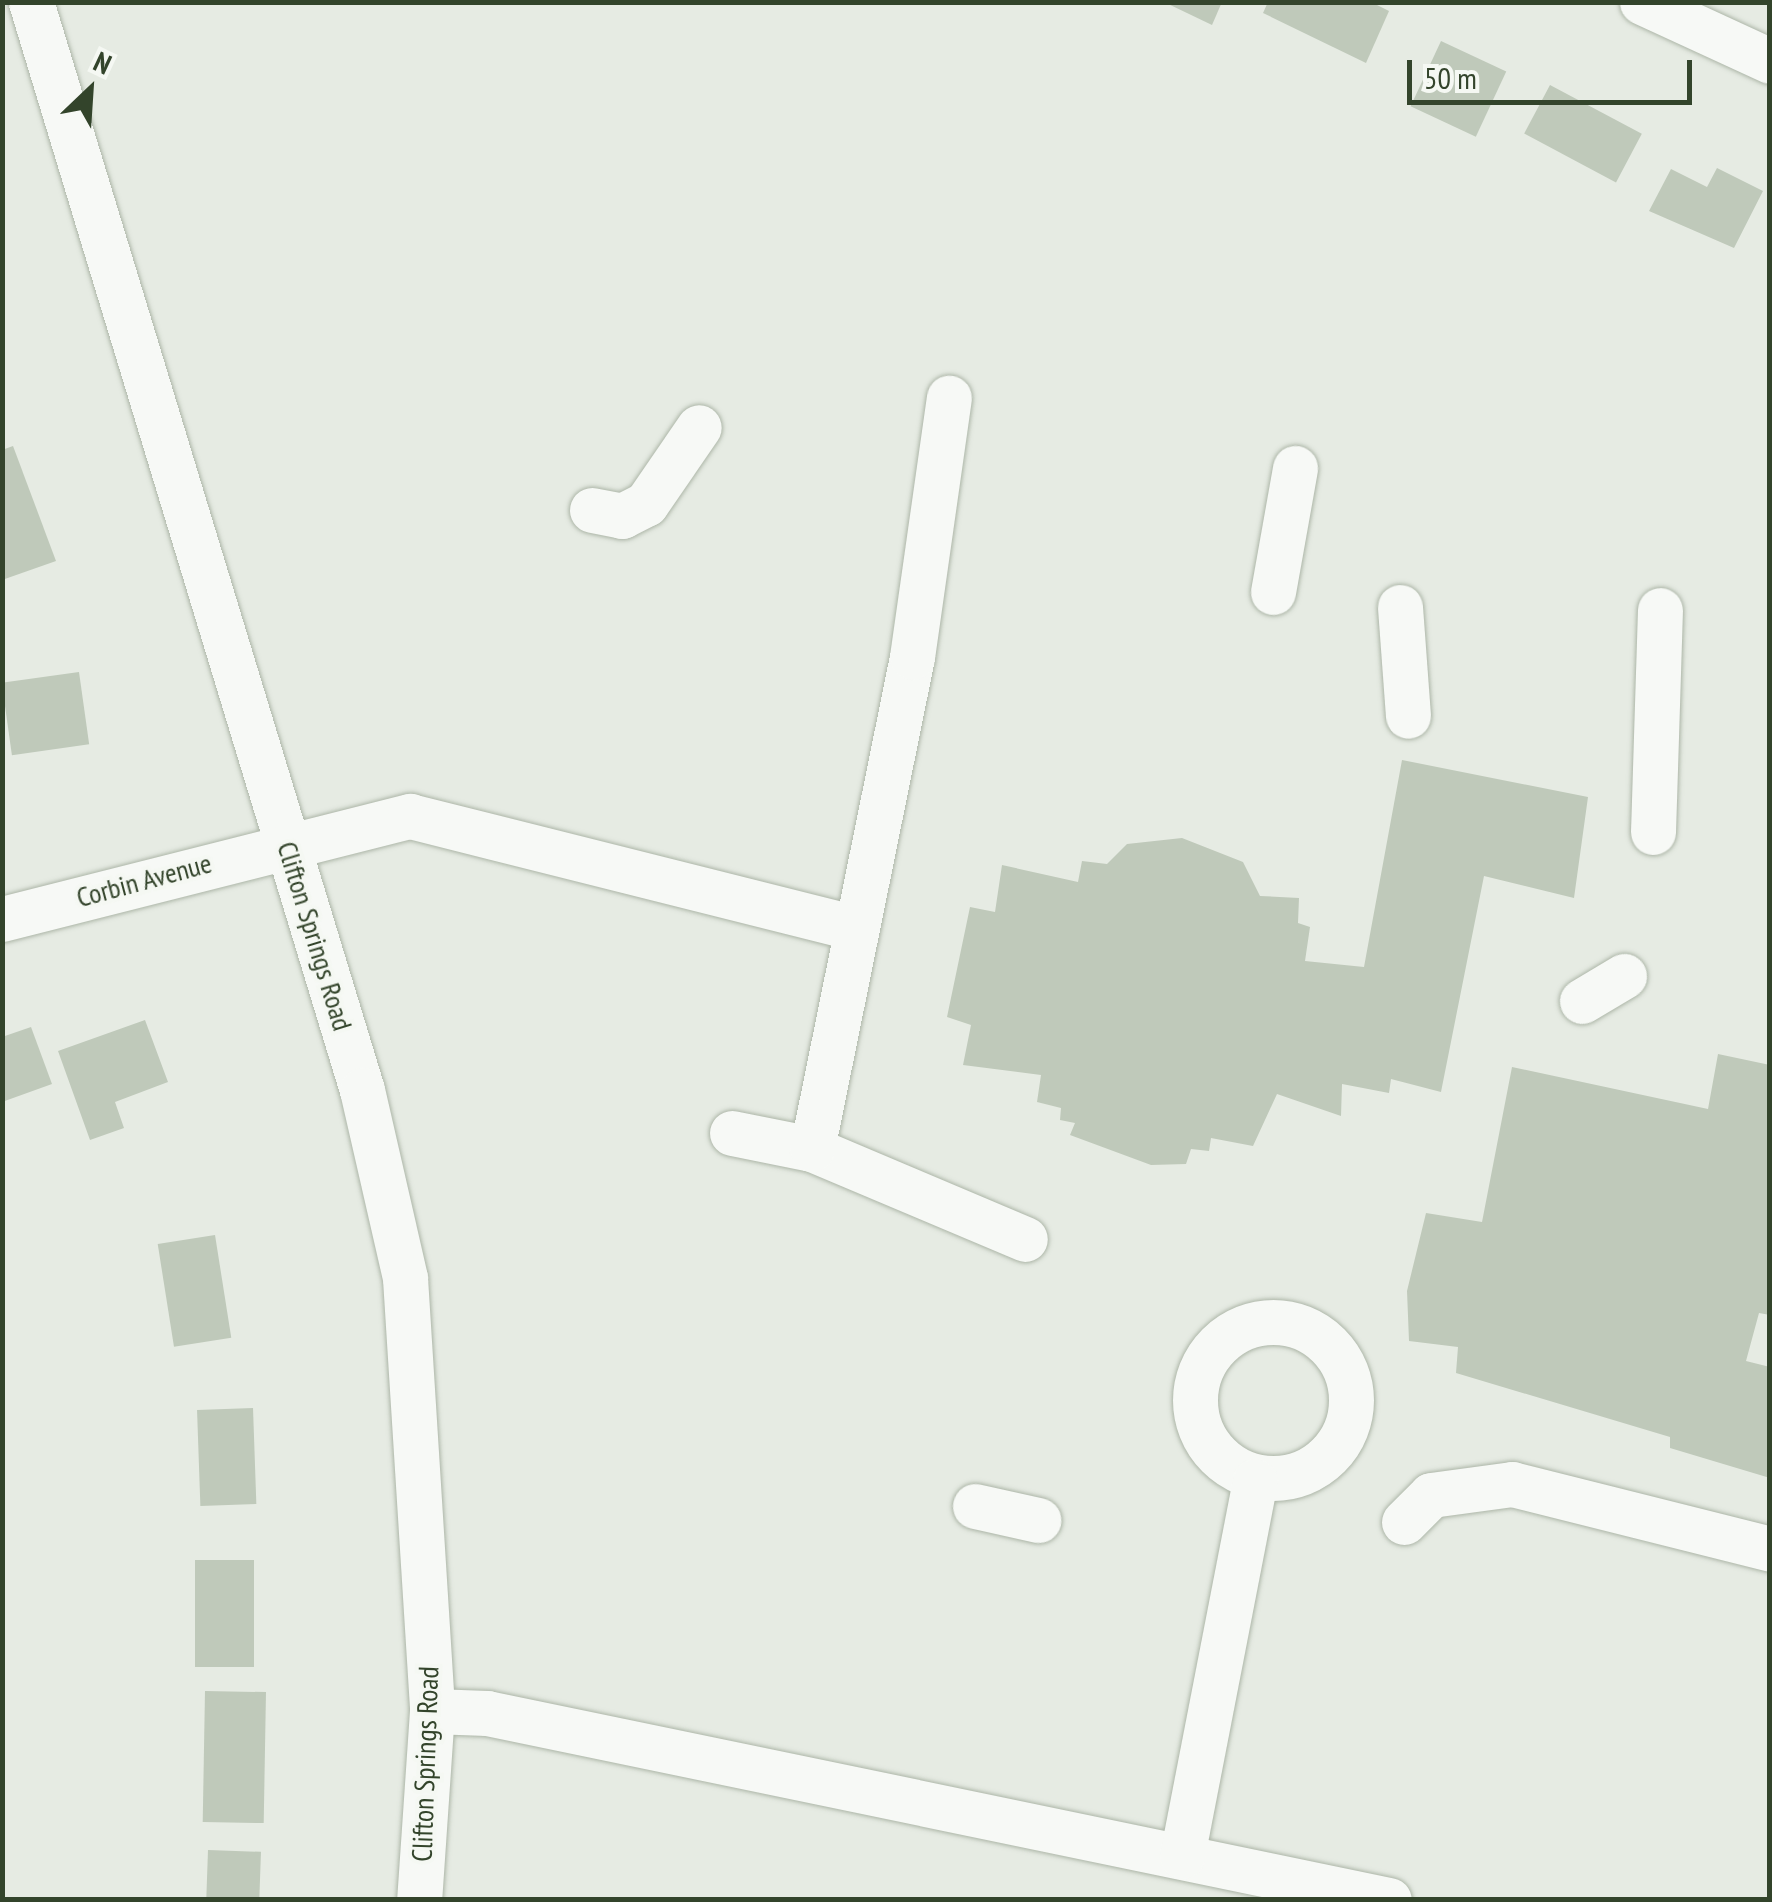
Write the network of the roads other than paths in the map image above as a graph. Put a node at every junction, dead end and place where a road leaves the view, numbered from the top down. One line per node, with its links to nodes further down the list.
1 (31, 2): 13 (street, Clifton Springs Road)
2 (1642, 2): 3 (street)
3 (1770, 62)
4 (950, 398): 15 (street)
5 (698, 427): 7 (street)
6 (1295, 468): 8 (street)
7 (592, 510)
8 (1273, 592)
9 (1400, 607): 11 (street)
10 (1660, 610): 12 (street)
11 (1408, 716)
12 (1653, 832)
13 (286, 842): 14 (street, Corbin Avenue); 15 (street, Corbin Avenue); 26 (street, Clifton Springs Road)
14 (2, 919)
15 (855, 928): 19 (street)
16 (1624, 976): 17 (street)
17 (1582, 1001)
18 (732, 1133): 19 (street)
19 (812, 1149): 20 (street)
20 (1025, 1240)
21 (1255, 1480): 27 (street)
22 (976, 1506): 23 (street)
23 (1038, 1520)
24 (1404, 1522): 25 (street)
25 (1770, 1549)
26 (432, 1711): 27 (street); 28 (street, Clifton Springs Road)
27 (1182, 1856): 29 (street)
28 (420, 1900)
29 (1389, 1900)

